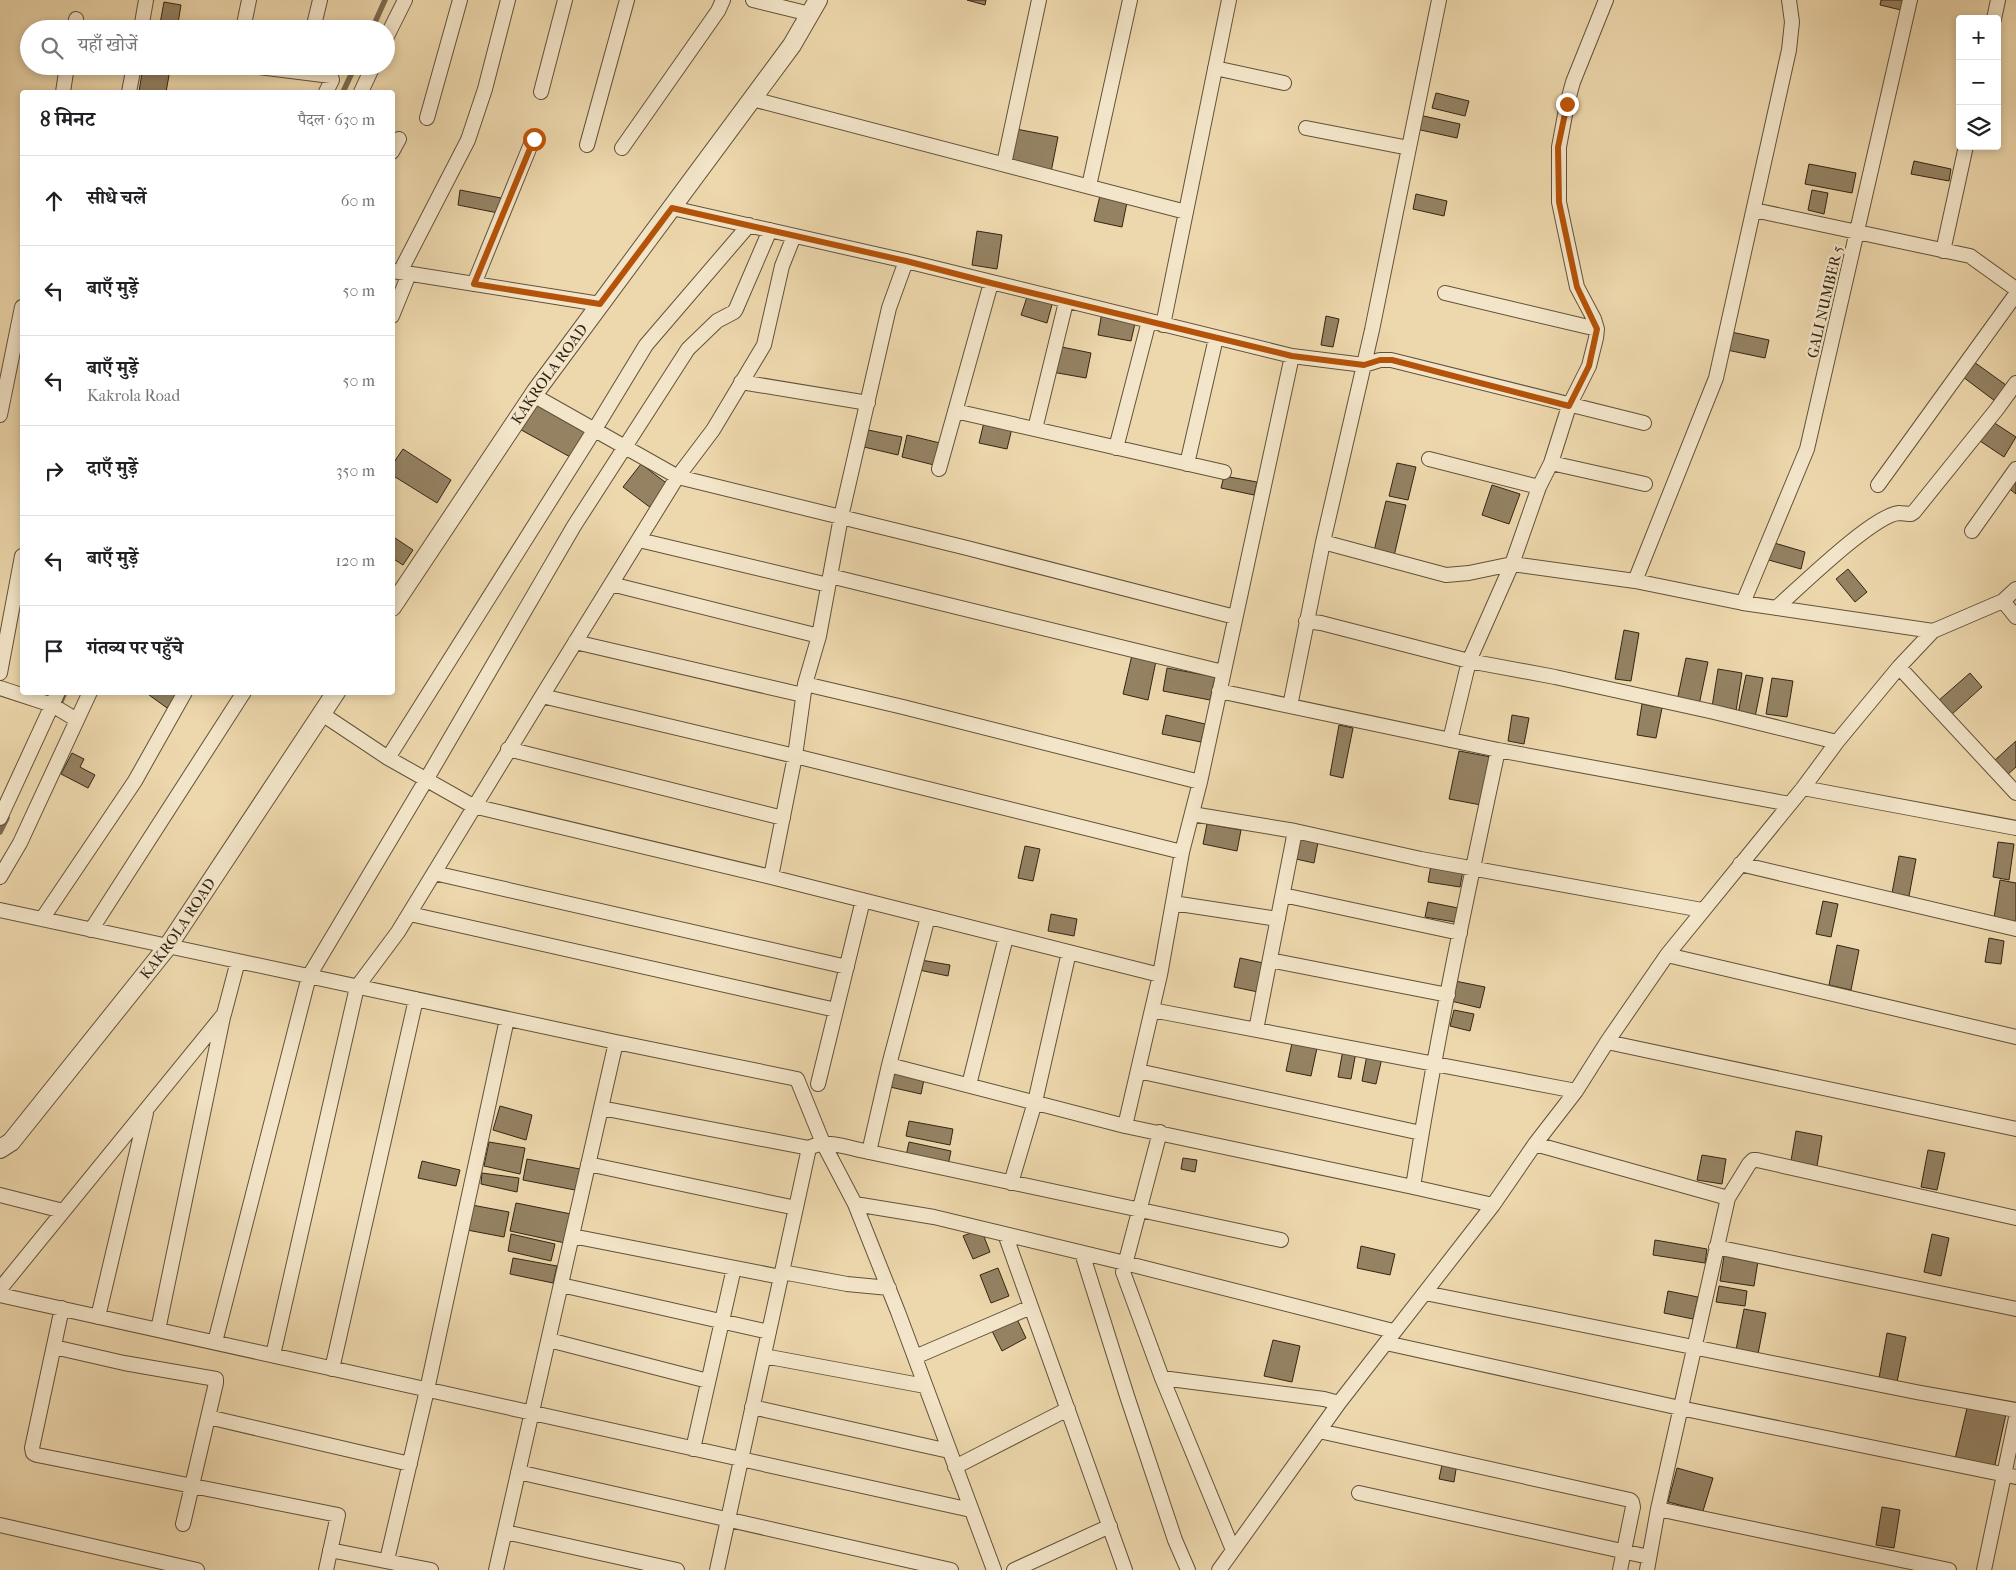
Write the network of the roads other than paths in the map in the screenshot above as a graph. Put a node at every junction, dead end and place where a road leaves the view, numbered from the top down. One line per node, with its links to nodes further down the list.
1 (146, 0): 21 (street)
2 (249, 0): 22 (street)
3 (320, 0): 23 (street)
4 (405, 0): 24 (street)
5 (460, 0): 37 (street)
6 (508, 0): 57 (street)
7 (565, 0): 35 (street)
8 (627, 0): 41 (street)
9 (723, 0): 43 (street)
10 (753, 0): 19 (street)
11 (1039, 0): 46 (street)
12 (1130, 0): 47 (street)
13 (1229, 0): 25 (street)
14 (1438, 0): 44 (street)
15 (1606, 0): 69 (street)
16 (1789, 0): 49 (street)
17 (1910, 0): 53 (street, GALI NUMBER 5)
18 (1998, 0): 20 (street)
19 (814, 7): 36 (street, KAKROLA ROAD)
20 (1995, 15)
21 (143, 20)
22 (245, 20)
23 (315, 20)
24 (395, 20)
25 (1215, 68): 30 (street); 50 (street)
26 (66, 75): 31 (street)
27 (132, 75): 32 (street)
28 (327, 75): 33 (street)
29 (369, 75): 34 (street)
30 (1284, 83)
31 (63, 90)
32 (129, 90)
33 (327, 90)
34 (362, 90)
35 (541, 92)
36 (752, 99): 46 (street); 48 (street, KAKROLA ROAD)
37 (427, 118)
38 (1306, 128): 44 (street)
39 (399, 139): 42 (street)
40 (534, 139): 59 (street)
41 (587, 145)
42 (395, 146)
43 (622, 148)
44 (1409, 148): 73 (street)
45 (1965, 150): 55 (street)
46 (1004, 164): 47 (street)
47 (1089, 186): 50 (street)
48 (672, 208): 51 (street); 65 (street, KAKROLA ROAD)
49 (1754, 210): 53 (street); 103 (street)
50 (1186, 212): 68 (street)
51 (749, 225): 52 (street); 83 (street)
52 (770, 230): 54 (street); 84 (street)
53 (1858, 231): 55 (street); 108 (street, GALI NUMBER 5)
54 (794, 236): 56 (street); 74 (street)
55 (1942, 251): 60 (street)
56 (906, 261): 58 (street); 77 (street)
57 (401, 272): 59 (street); 63 (street)
58 (991, 283): 64 (street); 79 (street)
59 (474, 284): 65 (street)
60 (2016, 289)
61 (1445, 293): 69 (street)
62 (2016, 294): 94 (street)
63 (395, 301)
64 (1066, 302): 67 (street); 82 (street)
65 (600, 304): 76 (street, KAKROLA ROAD)
66 (20, 315): 71 (street)
67 (1149, 322): 68 (street); 85 (street)
68 (1163, 325): 70 (street)
69 (1597, 329): 78 (street)
70 (1216, 338): 72 (street); 88 (street)
71 (12, 346): 80 (street)
72 (1292, 356): 73 (street); 110 (street)
73 (1364, 365): 78 (street); 99 (street)
74 (741, 382): 77 (street); 92 (street)
75 (2016, 383): 109 (street)
76 (533, 395): 83 (street); 107 (street, KAKROLA ROAD)
77 (868, 403): 96 (street)
78 (1569, 406): 81 (street); 87 (street)
79 (955, 411): 82 (street); 89 (street)
80 (0, 415)
81 (1644, 423)
82 (1035, 429): 85 (street)
83 (595, 430): 84 (street); 139 (street)
84 (625, 447): 92 (street); 140 (street)
85 (1116, 448): 88 (street)
86 (1429, 459): 95 (street)
87 (1551, 463): 93 (street); 95 (street)
88 (1187, 464): 91 (street)
89 (939, 469)
90 (2016, 469): 97 (street)
91 (1224, 472)
92 (678, 477): 96 (street); 98 (street)
93 (1645, 484)
94 (1878, 485)
95 (1539, 487): 100 (street)
96 (841, 517): 102 (street); 110 (street)
97 (1972, 532)
98 (639, 540): 102 (street); 104 (street)
99 (1323, 542): 100 (street); 112 (street)
100 (1512, 564): 103 (street); 116 (street)
101 (20, 567): 119 (street)
102 (829, 580): 114 (street); 118 (street)
103 (1635, 581): 108 (street)
104 (611, 584): 114 (street); 115 (street)
105 (2016, 589): 106 (street)
106 (2003, 601): 111 (street); 113 (street)
107 (395, 602)
108 (1743, 603): 109 (street)
109 (1776, 608): 113 (street)
110 (1235, 617): 118 (street)
111 (2016, 617)
112 (1306, 622): 116 (street); 131 (street)
113 (1933, 631): 117 (street)
114 (819, 636): 121 (street)
115 (575, 642): 121 (street); 129 (street)
116 (1469, 661): 134 (street); 135 (street)
117 (1899, 667): 135 (street); 143 (street)
118 (1223, 672): 122 (street)
119 (0, 673)
120 (0, 688): 123 (street)
121 (804, 690): 138 (street); 141 (street)
122 (1219, 691): 131 (street); 141 (street)
123 (20, 693)
124 (28, 695): 130 (street)
125 (88, 695): 133 (street)
126 (183, 695): 164 (street)
127 (242, 695): 167 (street)
128 (334, 695): 132 (street, KAKROLA ROAD)
129 (542, 696): 136 (street); 138 (street)
130 (55, 702): 133 (street); 147 (street)
131 (1290, 706): 134 (street)
132 (322, 714): 139 (street); 170 (street, KAKROLA ROAD)
133 (74, 718): 155 (street)
134 (1450, 740): 137 (street)
135 (1837, 742): 142 (street)
136 (508, 750): 145 (street); 148 (street)
137 (1498, 750): 144 (street); 153 (street)
138 (795, 756): 148 (street); 151 (street)
139 (388, 758): 140 (street)
140 (426, 780): 145 (street); 177 (street)
141 (1200, 782): 146 (street)
142 (1803, 788): 144 (street); 149 (street)
143 (2016, 794)
144 (1790, 804): 152 (street)
145 (473, 806): 154 (street); 156 (street)
146 (1192, 814): 150 (street); 151 (street)
147 (0, 818)
148 (783, 818): 156 (street)
149 (2016, 828)
150 (1295, 831): 153 (street); 157 (street)
151 (1182, 852): 159 (street)
152 (1740, 864): 161 (street); 166 (street)
153 (1472, 868): 161 (street); 168 (street)
154 (434, 873): 162 (street); 175 (street)
155 (0, 877)
156 (771, 877): 158 (street)
157 (1283, 895): 165 (street); 168 (street)
158 (863, 900): 163 (street); 175 (street)
159 (1173, 902): 165 (street); 176 (street)
160 (0, 910): 164 (street)
161 (1702, 910): 172 (street)
162 (410, 914): 178 (street); 181 (street)
163 (928, 917): 169 (street); 190 (street)
164 (42, 919): 167 (street)
165 (1278, 919): 173 (street)
166 (2016, 929)
167 (91, 930): 170 (street)
168 (1460, 933): 179 (street)
169 (1006, 936): 171 (street); 193 (street)
170 (168, 946): 174 (street); 205 (street, KAKROLA ROAD)
171 (1069, 952): 176 (street); 195 (street)
172 (1667, 954): 186 (street); 188 (street)
173 (1270, 960): 179 (street); 185 (street)
174 (238, 961): 177 (street); 183 (street)
175 (847, 967): 181 (street)
176 (1160, 975): 182 (street)
177 (308, 976): 178 (street); 240 (street)
178 (357, 987): 180 (street); 243 (street)
179 (1448, 995): 189 (street)
180 (416, 999): 184 (street); 246 (street)
181 (836, 1010): 192 (street)
182 (1152, 1010): 185 (street); 191 (street)
183 (224, 1014): 196 (street); 236 (street)
184 (507, 1019): 187 (street); 250 (street)
185 (1256, 1030): 189 (street)
186 (2016, 1036)
187 (616, 1042): 197 (street); 202 (street)
188 (1607, 1042): 194 (street); 199 (street)
189 (1435, 1064): 194 (street); 201 (street)
190 (889, 1065): 193 (street); 206 (street)
191 (1138, 1071): 198 (street); 201 (street)
192 (818, 1084)
193 (969, 1085): 195 (street)
194 (1576, 1092): 203 (street)
195 (1035, 1102): 198 (street); 208 (street)
196 (147, 1108): 216 (street); 234 (street)
197 (601, 1108): 204 (street); 207 (street)
198 (1125, 1126): 200 (street)
199 (2016, 1129)
200 (1160, 1132): 209 (street); 215 (street)
201 (1421, 1133): 209 (street)
202 (822, 1144): 204 (street); 206 (street); 212 (street)
203 (1535, 1144): 211 (street); 213 (street)
204 (809, 1148): 214 (street)
205 (0, 1149)
206 (868, 1152): 208 (street)
207 (588, 1164): 214 (street); 219 (street)
208 (1011, 1183): 215 (street)
209 (1413, 1187): 213 (street)
210 (0, 1195): 216 (street)
211 (1728, 1198): 217 (street); 221 (street)
212 (855, 1204): 218 (street); 227 (street)
213 (1493, 1206): 229 (street)
214 (796, 1208): 225 (street)
215 (1139, 1210): 220 (street); 223 (street)
216 (63, 1211): 228 (street)
217 (2016, 1218)
218 (1004, 1234): 222 (street); 231 (street)
219 (572, 1236): 224 (street); 226 (street)
220 (1281, 1240)
221 (1716, 1247): 233 (street); 241 (street)
222 (1082, 1253): 223 (street); 292 (street)
223 (1125, 1263): 238 (street); 247 (street)
224 (734, 1268): 225 (street); 235 (street)
225 (781, 1274): 227 (street); 237 (street)
226 (561, 1286): 235 (street); 239 (street)
227 (889, 1288): 245 (street)
228 (0, 1289)
229 (1425, 1293): 238 (street); 241 (street)
230 (0, 1295): 232 (street)
231 (1031, 1307): 245 (street); 253 (street)
232 (62, 1308): 234 (street); 242 (street)
233 (2016, 1309)
234 (98, 1316): 236 (street)
235 (722, 1321): 237 (street); 248 (street)
236 (158, 1330): 240 (street)
237 (769, 1332): 244 (street)
238 (1389, 1337): 251 (street); 254 (street)
239 (549, 1340): 248 (street); 256 (street)
240 (215, 1342): 243 (street)
241 (1694, 1347): 254 (street); 255 (street)
242 (54, 1348): 257 (street); 267 (street)
243 (273, 1356): 246 (street)
244 (764, 1356): 249 (street); 252 (street)
245 (915, 1357): 249 (street)
246 (332, 1369): 250 (street)
247 (1162, 1378): 251 (street); 277 (street)
248 (708, 1381): 260 (street)
249 (925, 1386): 261 (street)
250 (427, 1390): 256 (street); 263 (street)
251 (1339, 1403): 259 (street)
252 (752, 1407): 261 (street); 262 (street)
253 (1068, 1408): 264 (street); 274 (street)
254 (1680, 1408): 266 (street); 269 (street)
255 (2016, 1410)
256 (532, 1413): 260 (street); 265 (street)
257 (208, 1417): 263 (street); 267 (street)
258 (2016, 1418): 266 (street)
259 (1319, 1432): 277 (street); 278 (street)
260 (693, 1449): 262 (street)
261 (949, 1450): 264 (street)
262 (741, 1460): 270 (street); 271 (street)
263 (410, 1464): 279 (street)
264 (955, 1467): 270 (street)
265 (518, 1472): 271 (street); 275 (street)
266 (2010, 1476): 296 (street)
267 (191, 1486): 272 (street); 276 (street)
268 (1359, 1493): 278 (street)
269 (1658, 1509): 280 (street); 295 (street)
270 (972, 1510): 289 (street)
271 (728, 1520): 287 (street); 288 (street)
272 (184, 1524)
273 (0, 1525): 281 (street)
274 (1110, 1526): 290 (street); 291 (street)
275 (505, 1532): 285 (street); 286 (street)
276 (330, 1550): 279 (street); 283 (street)
277 (1233, 1550): 293 (street)
278 (1624, 1551): 280 (street); 294 (street)
279 (387, 1560): 284 (street)
280 (1648, 1563)
281 (145, 1564): 282 (street)
282 (197, 1570)
283 (326, 1570)
284 (431, 1570)
285 (496, 1570)
286 (677, 1570)
287 (717, 1570)
288 (951, 1570)
289 (994, 1570)
290 (1014, 1570)
291 (1126, 1570)
292 (1188, 1570)
293 (1219, 1570)
294 (1620, 1570)
295 (1949, 1570)
296 (1984, 1570)

